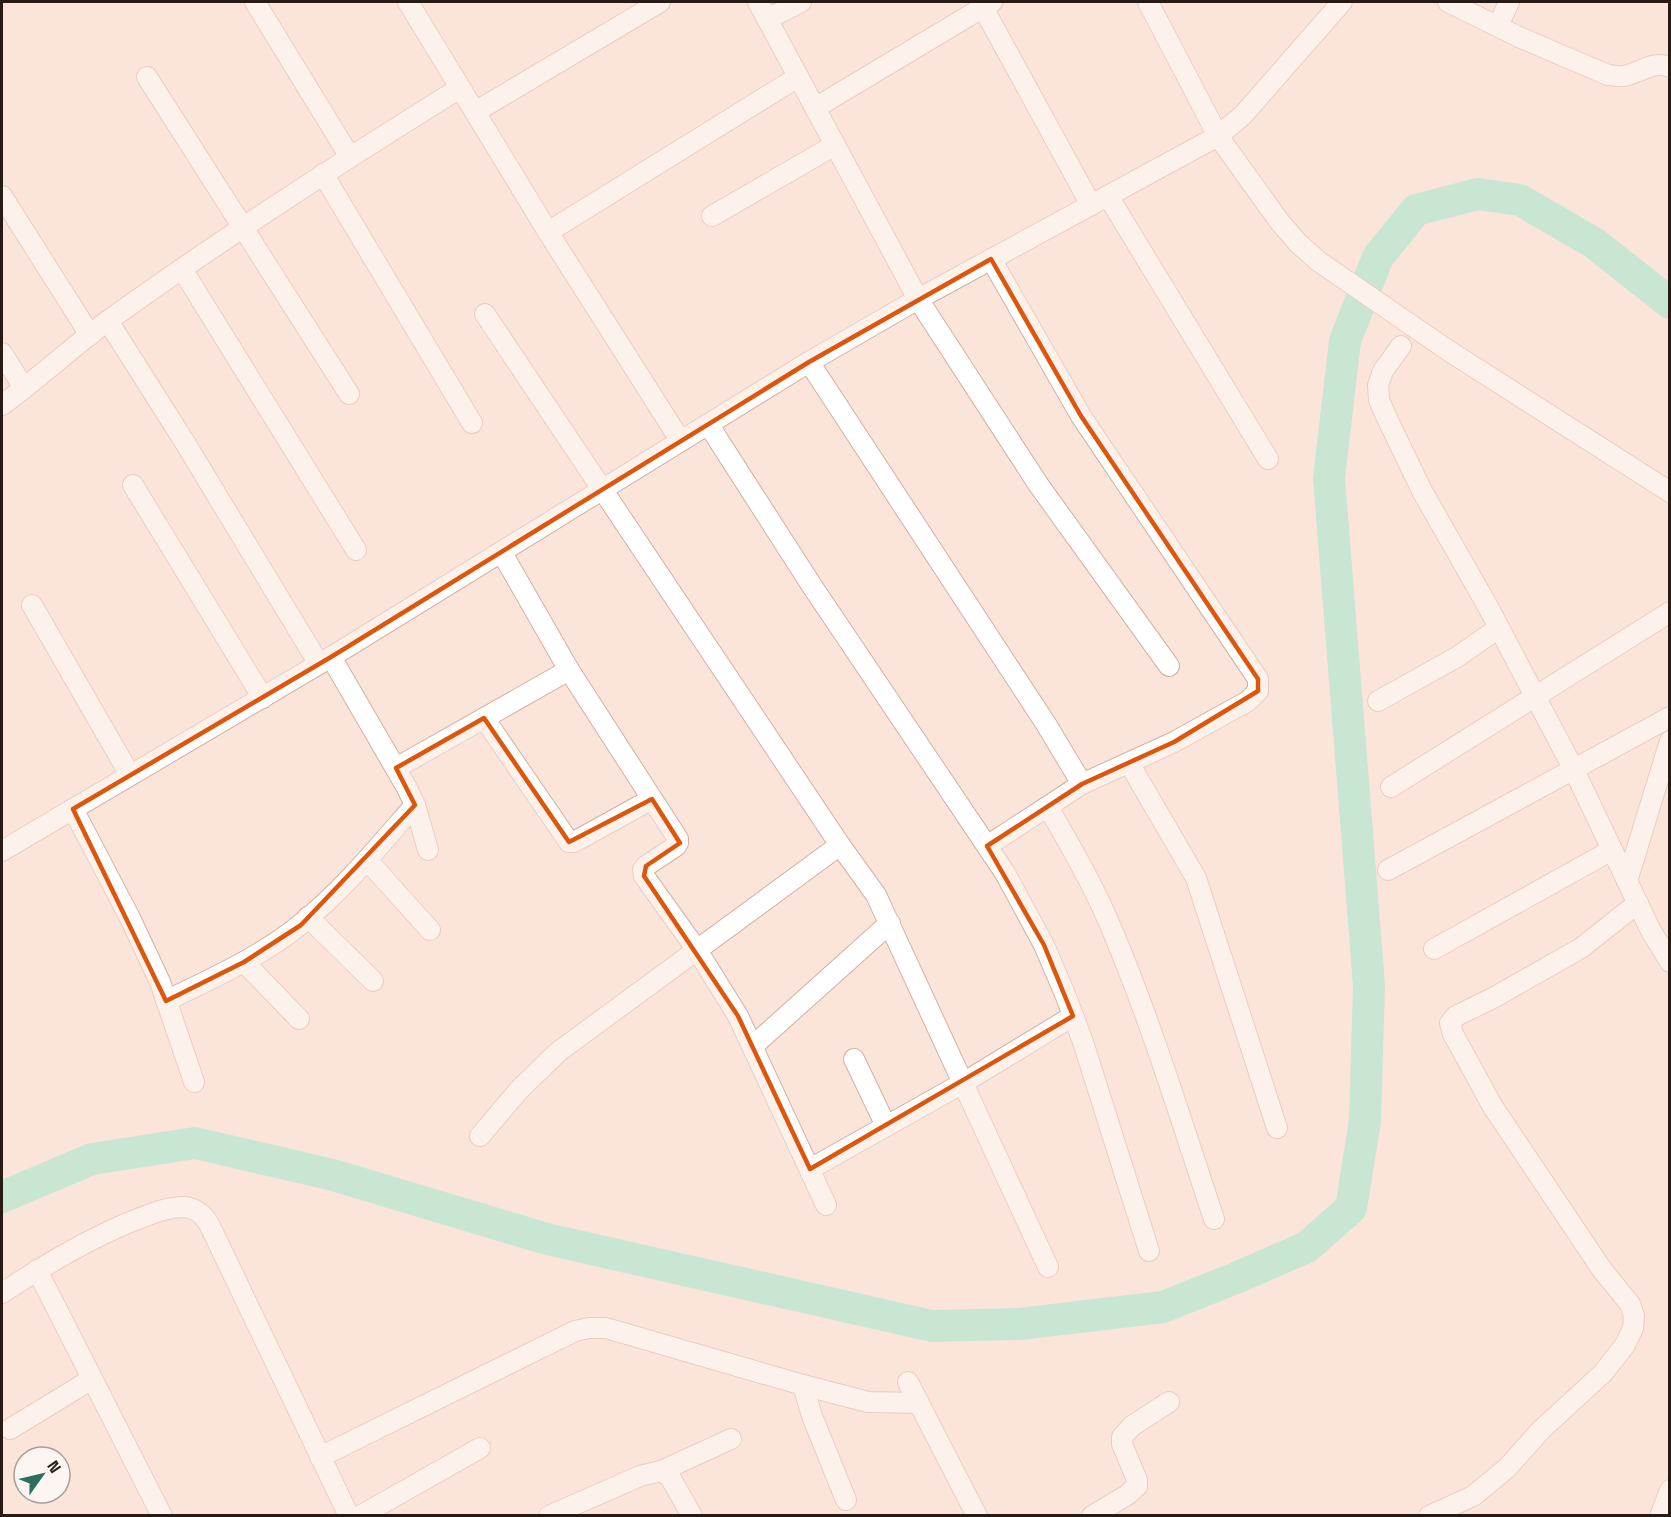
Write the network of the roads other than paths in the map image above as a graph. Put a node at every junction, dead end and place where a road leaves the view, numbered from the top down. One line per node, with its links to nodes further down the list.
1 (255, 2): 21 (street)
2 (660, 2): 18 (street)
3 (758, 2): 11 (street)
4 (801, 2): 11 (street)
5 (1148, 2): 19 (street)
6 (1342, 2): 19 (street)
7 (1448, 2): 12 (street)
8 (1509, 2): 12 (street)
9 (414, 3): 16 (street)
10 (985, 3): 17 (street); 24 (street)
11 (767, 20): 15 (street)
12 (1498, 26): 13 (street)
13 (1670, 67)
14 (147, 77): 26 (street)
15 (798, 77): 17 (street); 27 (street)
16 (460, 88): 18 (street); 21 (street)
17 (815, 108): 20 (street)
18 (474, 112): 27 (street)
19 (1218, 136): 24 (street); 46 (street)
20 (835, 145): 25 (street); 30 (street)
21 (350, 157): 22 (street)
22 (323, 174): 26 (street); 40 (street)
23 (2, 196): 33 (street)
24 (1099, 200): 28 (street); 43 (street)
25 (712, 216)
26 (244, 226): 29 (street); 38 (street)
27 (548, 232): 42 (street)
28 (990, 259): 30 (street); 61 (street)
29 (182, 269): 32 (street); 47 (street)
30 (918, 299): 36 (street); 53 (street)
31 (485, 314): 45 (street)
32 (108, 321): 33 (street); 52 (street)
33 (90, 335): 37 (street)
34 (1401, 346): 51 (street)
35 (2, 353): 37 (street)
36 (809, 362): 41 (street); 65 (street)
37 (24, 388): 39 (street)
38 (348, 394)
39 (2, 405)
40 (472, 423)
41 (708, 424): 42 (street); 72 (street)
42 (680, 440): 45 (street)
43 (1269, 459)
44 (133, 485): 56 (street)
45 (601, 489): 48 (street); 71 (street)
46 (1670, 492)
47 (356, 550)
48 (502, 553): 52 (street); 54 (street)
49 (32, 605): 64 (street)
50 (1670, 612): 55 (street)
51 (1499, 628): 55 (street); 57 (street)
52 (325, 661): 56 (street); 62 (street)
53 (1168, 666)
54 (569, 670): 59 (street); 67 (street)
55 (1535, 697): 63 (street); 66 (street)
56 (263, 698): 64 (street)
57 (1378, 701)
58 (1670, 717): 63 (street)
59 (484, 718): 62 (street); 67 (street)
60 (1670, 741): 78 (street)
61 (1129, 762): 65 (street); 96 (street)
62 (396, 768): 68 (street)
63 (1574, 770): 74 (street); 77 (street)
64 (130, 775): 70 (street)
65 (1082, 784): 69 (street)
66 (1391, 787)
67 (652, 799): 84 (street)
68 (415, 805): 73 (street); 76 (street)
69 (1048, 807): 72 (street); 100 (street)
70 (73, 809): 75 (street); 88 (street)
71 (840, 846): 81 (street); 84 (street)
72 (987, 846): 89 (street)
73 (428, 850)
74 (1612, 850): 78 (street); 83 (street)
75 (2, 851)
76 (366, 860): 80 (street); 82 (street)
77 (1388, 870)
78 (1627, 881): 79 (street)
79 (1638, 903): 86 (street); 124 (street)
80 (308, 918): 85 (street); 87 (street)
81 (890, 923): 91 (street); 94 (street)
82 (430, 930)
83 (1434, 949)
84 (697, 950): 91 (street); 97 (street)
85 (244, 962): 88 (street); 90 (street)
86 (1670, 962)
87 (373, 981)
88 (166, 1001): 93 (street)
89 (1073, 1016): 94 (street); 101 (street)
90 (299, 1019)
91 (753, 1046): 98 (street)
92 (854, 1059): 95 (street)
93 (194, 1082)
94 (963, 1083): 95 (street); 102 (street)
95 (886, 1126): 98 (street)
96 (1277, 1128)
97 (480, 1136)
98 (810, 1169): 99 (street)
99 (826, 1205)
100 (1214, 1219)
101 (1149, 1251)
102 (1048, 1267)
103 (37, 1270): 104 (street); 105 (street); 113 (street)
104 (2, 1293)
105 (92, 1379): 110 (street); 117 (street)
106 (908, 1382): 109 (street)
107 (804, 1385): 109 (street); 113 (street); 116 (street)
108 (1169, 1402): 123 (street)
109 (919, 1403): 122 (street)
110 (10, 1429)
111 (731, 1439): 114 (street)
112 (480, 1448): 119 (street)
113 (320, 1457): 118 (street)
114 (661, 1471): 120 (street); 121 (street)
115 (1670, 1490): 125 (street)
116 (846, 1500)
117 (162, 1515)
118 (349, 1515)
119 (360, 1515)
120 (549, 1515)
121 (692, 1515)
122 (977, 1515)
123 (1092, 1515)
124 (1429, 1515)
125 (1660, 1515)

